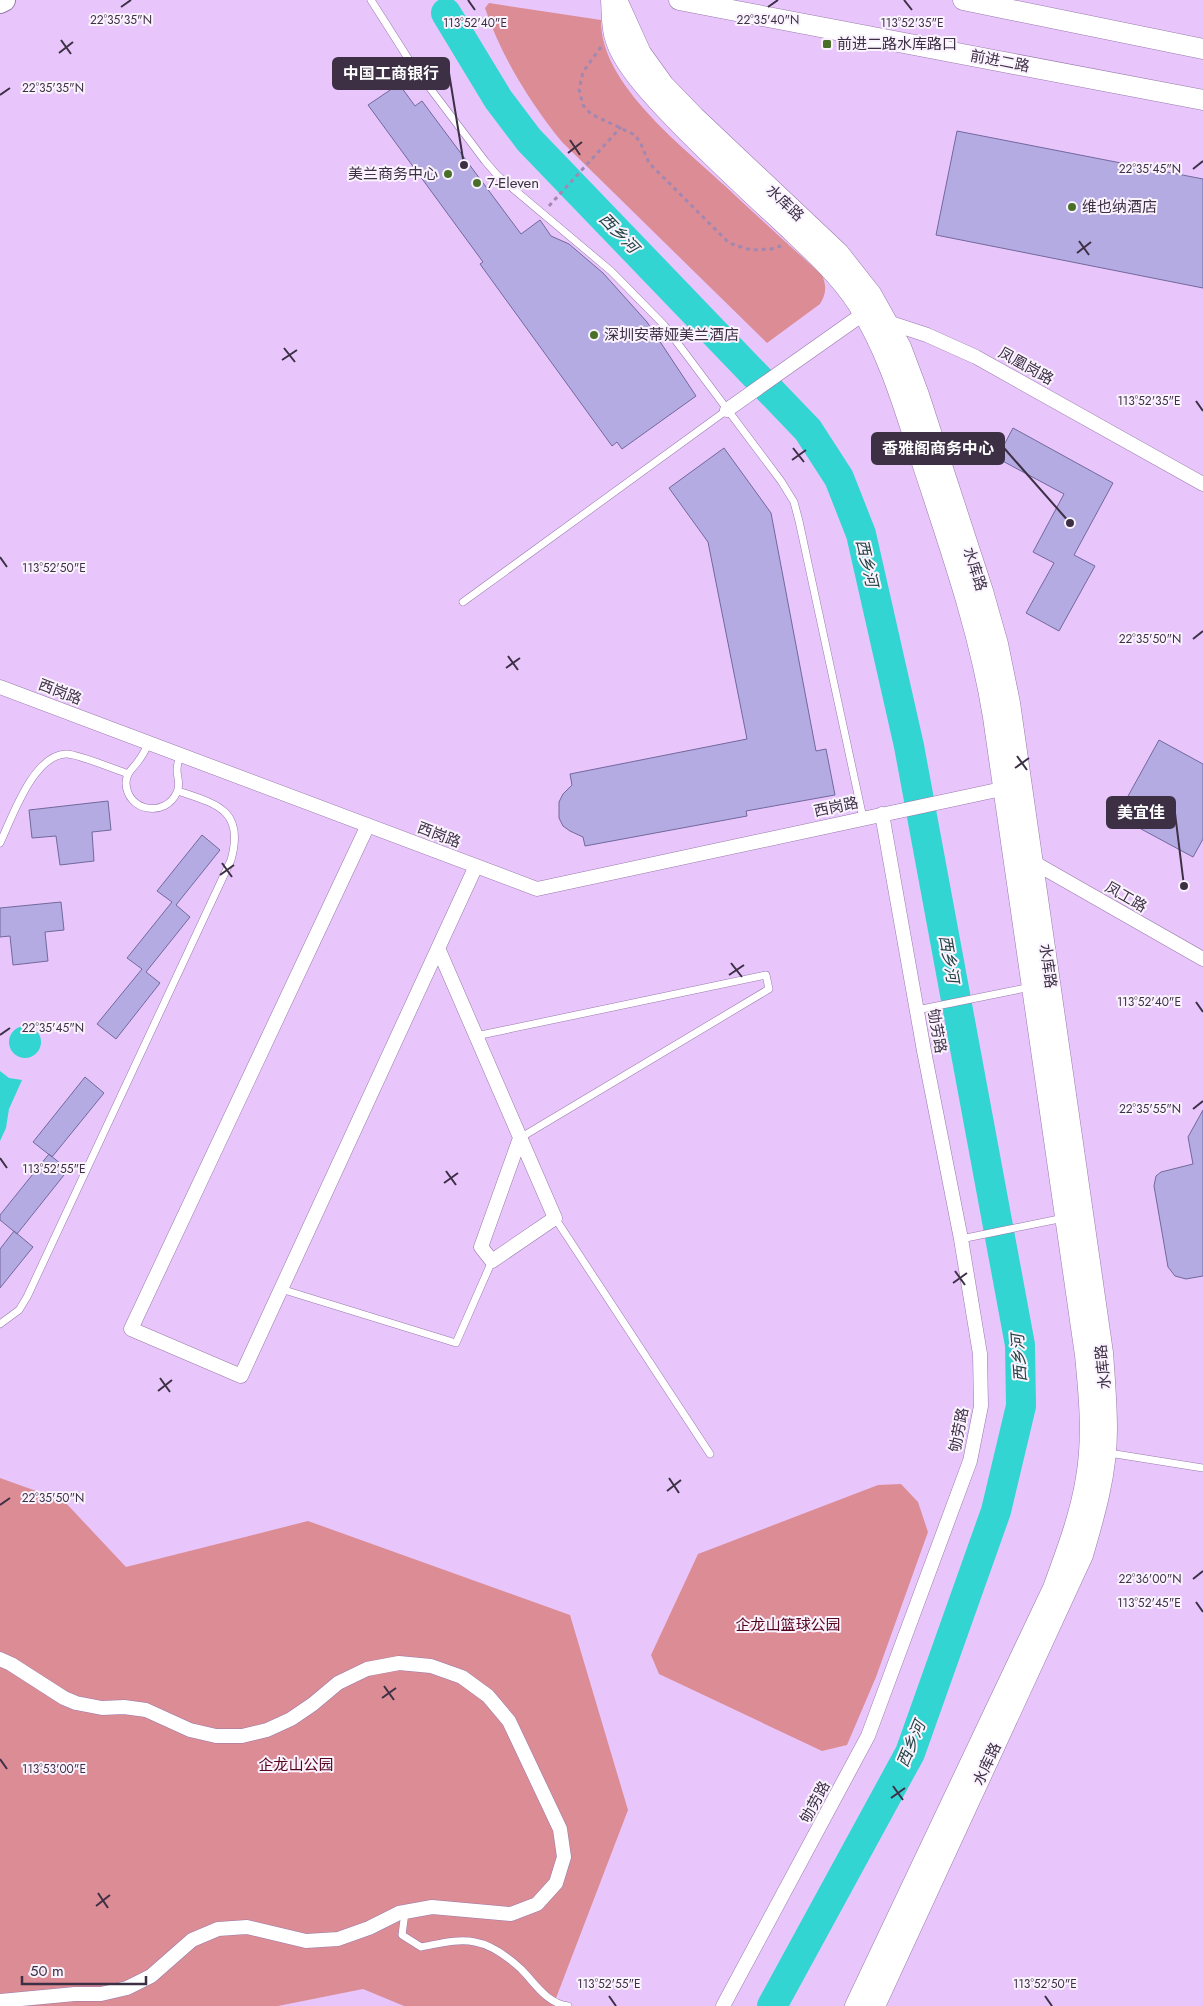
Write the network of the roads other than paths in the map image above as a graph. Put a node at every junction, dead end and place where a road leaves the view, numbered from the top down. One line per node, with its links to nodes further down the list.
1 (4, 0): 7 (main road)
2 (371, 0): 12 (lane)
3 (611, 0): 10 (main road, 水库路)
4 (617, 0): 11 (main road, 水库路)
5 (679, 0): 9 (main road, 前进二路)
6 (963, 0): 8 (main road)
7 (0, 2)
8 (1203, 49)
9 (1203, 100)
10 (863, 314): 11 (street, 凤凰岗路); 12 (street); 19 (main road, 水库路)
11 (887, 322): 13 (street, 凤凰岗路); 19 (main road, 水库路)
12 (727, 410): 14 (lane); 22 (lane)
13 (1203, 484)
14 (463, 602)
15 (0, 687): 16 (street, 西岗路)
16 (148, 743): 17 (street, 西岗路); 18 (lane)
17 (180, 754): 20 (lane); 23 (street, 西岗路)
18 (128, 774): 20 (lane); 24 (lane)
19 (1012, 787): 21 (street, 西岗路); 25 (main road, 水库路); 29 (main road, 水库路)
20 (178, 791): 38 (lane)
21 (882, 814): 22 (street, 西岗路); 30 (street, 劬劳路)
22 (863, 818): 26 (street, 西岗路)
23 (368, 825): 26 (street, 西岗路); 37 (street)
24 (0, 843)
25 (1033, 862): 28 (street, 凤工路); 39 (main road, 水库路)
26 (476, 866): 27 (street)
27 (438, 948): 31 (street); 37 (street)
28 (1203, 959)
29 (1032, 986): 30 (lane); 34 (main road, 水库路)
30 (922, 1009): 35 (street, 劬劳路)
31 (476, 1036): 32 (street); 32 (lane)
32 (520, 1138): 33 (street); 36 (street)
33 (555, 1218): 36 (street); 40 (lane)
34 (1065, 1218): 35 (lane); 39 (main road, 水库路)
35 (961, 1239): 46 (street, 劬劳路)
36 (492, 1262): 37 (lane)
37 (281, 1289)
38 (0, 1324)
39 (1097, 1451): 41 (lane); 47 (main road, 水库路); 48 (main road, 水库路)
40 (710, 1454)
41 (1203, 1468)
42 (0, 1659): 43 (street)
43 (405, 1912): 44 (street); 45 (lane)
44 (0, 2000)
45 (568, 2006)
46 (723, 2006)
47 (855, 2006)
48 (875, 2006)

